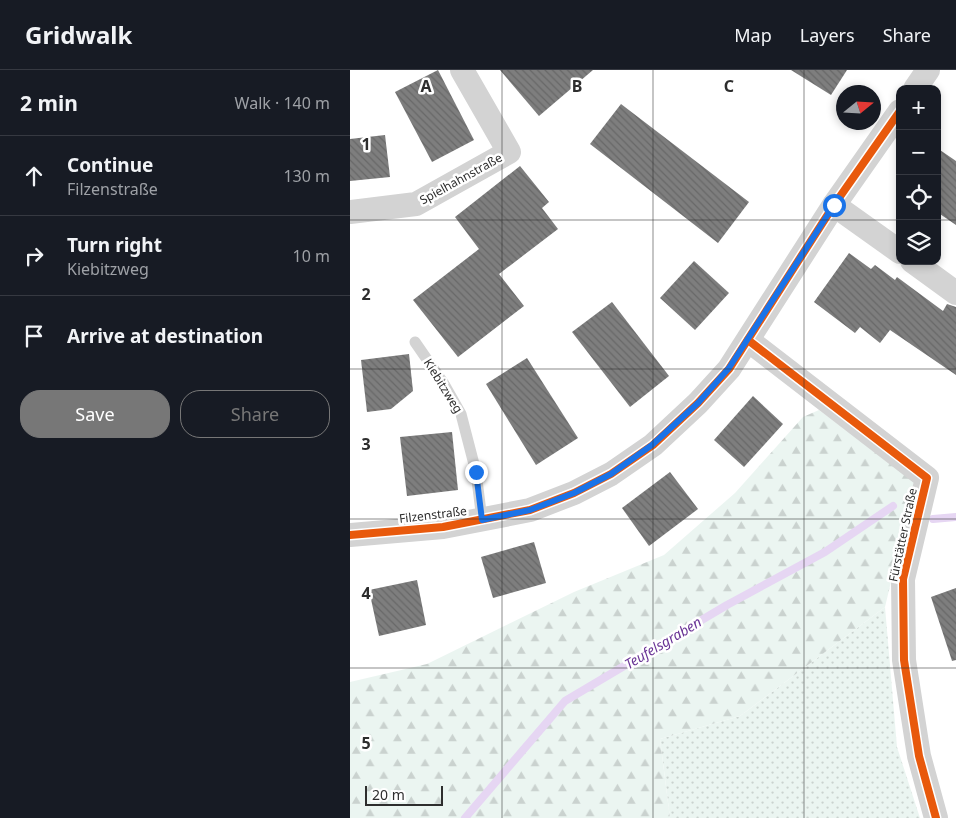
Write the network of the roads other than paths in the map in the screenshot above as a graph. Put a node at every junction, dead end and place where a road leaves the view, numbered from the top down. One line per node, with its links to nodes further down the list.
1 (462, 70): 6 (street, Spielhahnstraße)
2 (928, 70): 3 (street)
3 (918, 85)
4 (896, 117): 5 (street, Filzenstraße)
5 (834, 205): 7 (street); 10 (street, Filzenstraße)
6 (350, 212)
7 (896, 249)
8 (918, 265): 9 (street)
9 (956, 293)
10 (748, 340): 12 (street, Filzenstraße); 14 (street, Fürstätter Straße)
11 (415, 342): 12 (lane, Kiebitzweg)
12 (482, 520): 13 (street, Filzenstraße)
13 (350, 535)
14 (936, 818)

